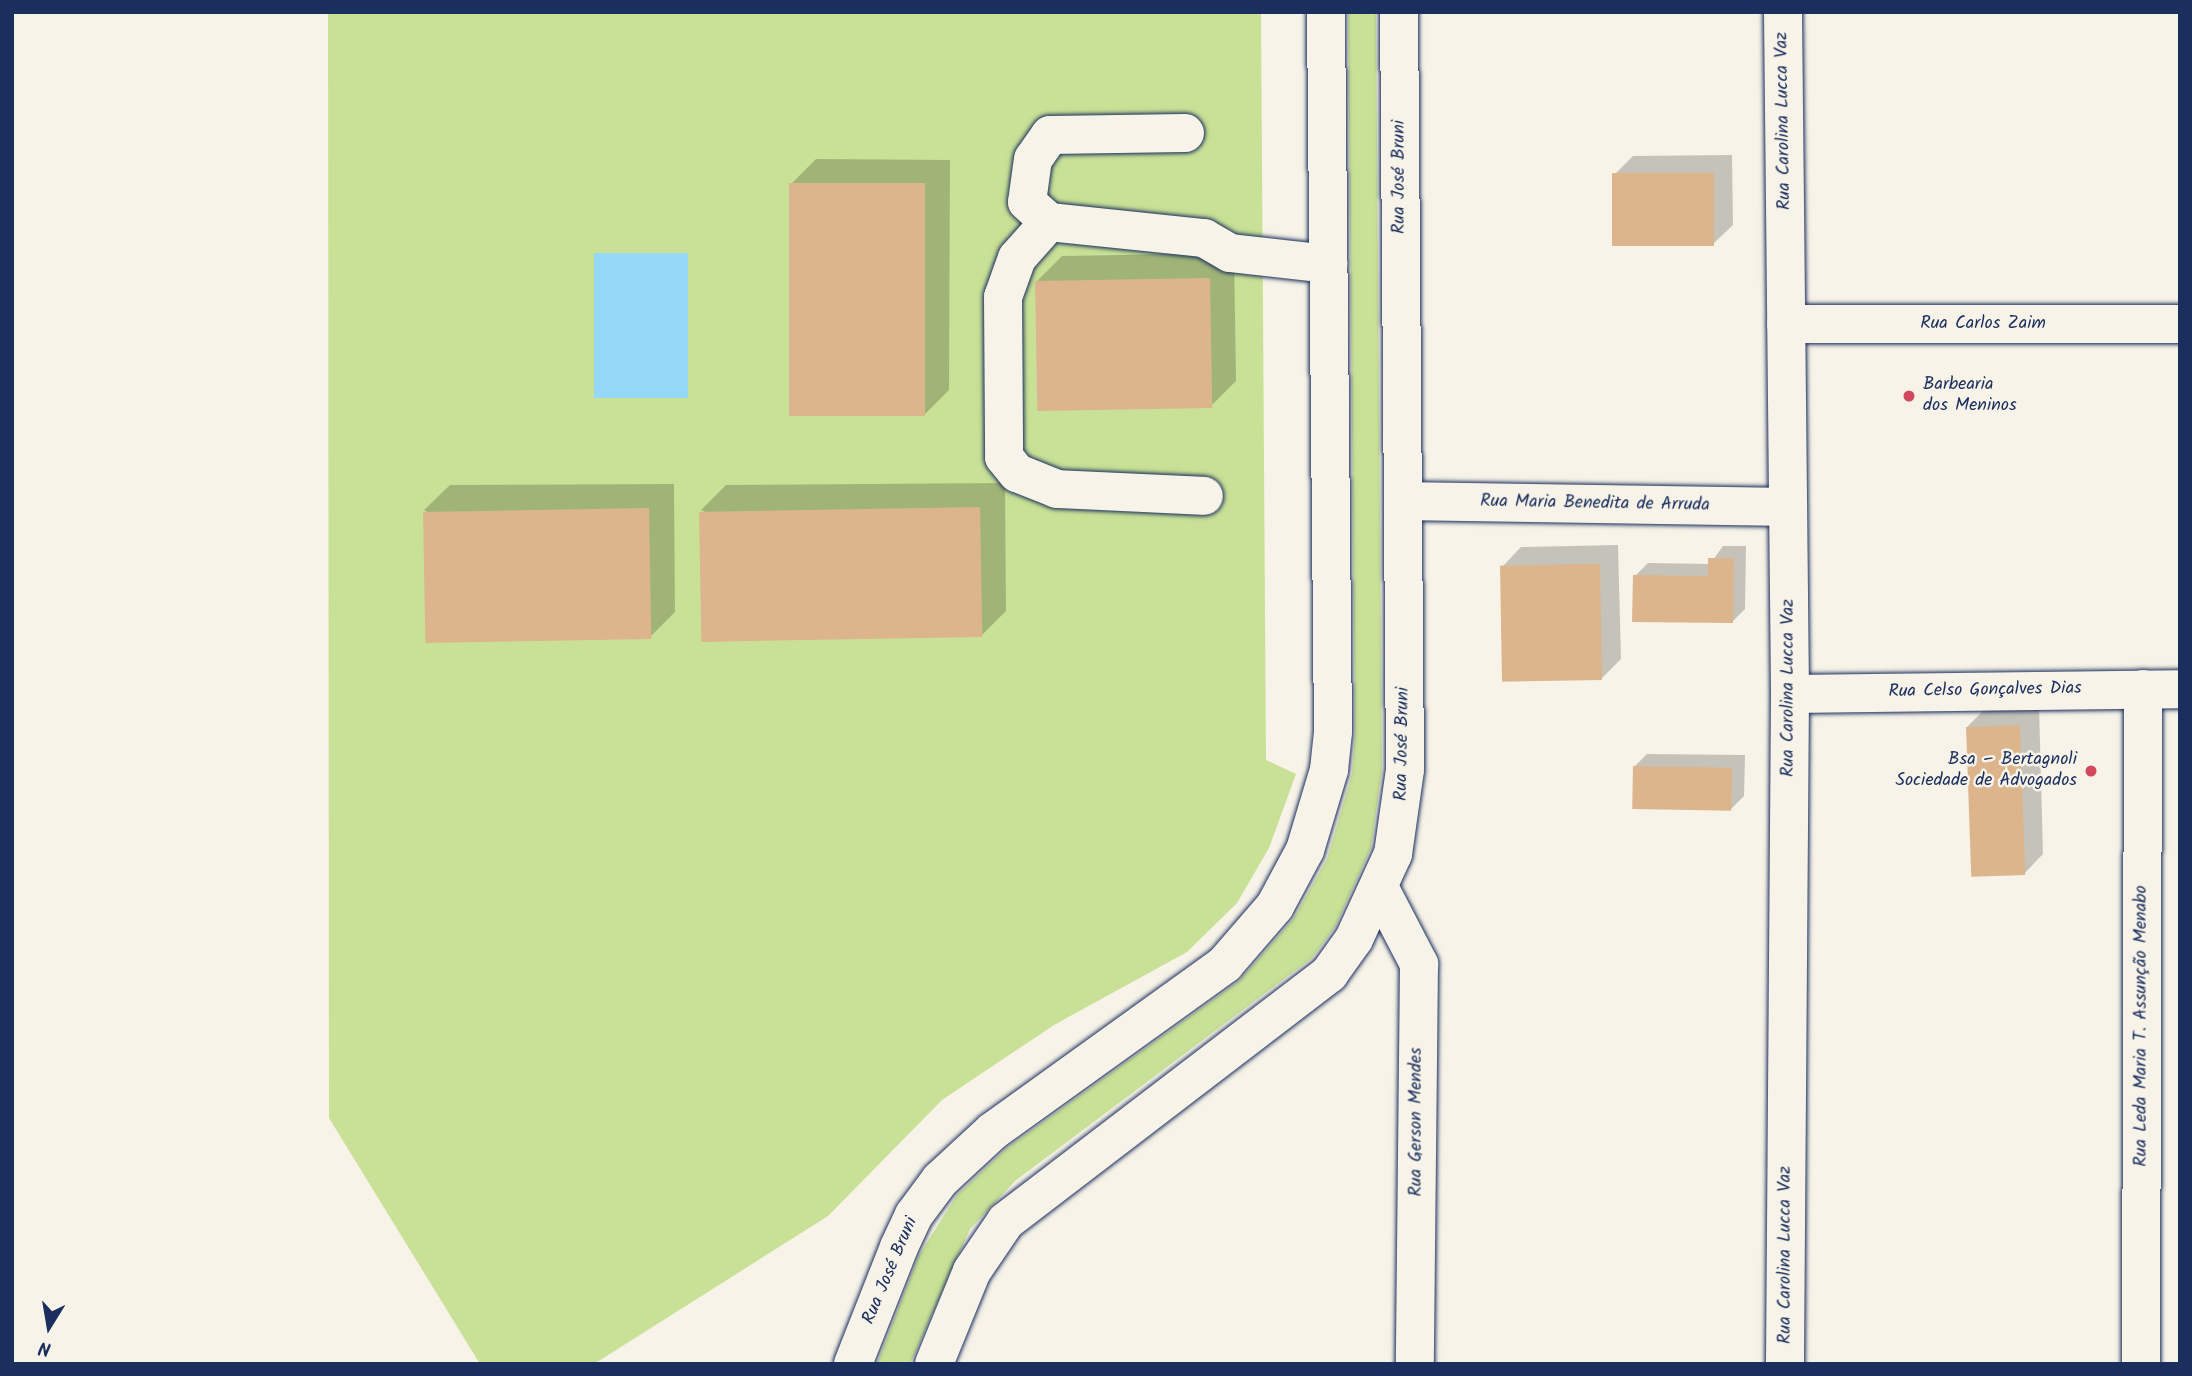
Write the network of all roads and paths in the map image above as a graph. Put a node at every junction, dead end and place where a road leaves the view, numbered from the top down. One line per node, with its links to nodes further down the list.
1 (1326, 12): 6 (street, Rua José Bruni)
2 (1399, 12): 10 (street, Rua José Bruni)
3 (1783, 12): 7 (street, Rua Carolina Lucca Vaz)
4 (1185, 133): 5 (street)
5 (1049, 222): 6 (street); 9 (street)
6 (1328, 264): 15 (street, Rua José Bruni)
7 (1786, 324): 8 (street, Rua Carlos Zaim); 11 (street, Rua Carolina Lucca Vaz)
8 (2180, 324)
9 (1204, 496)
10 (1403, 501): 11 (street, Rua Maria Benedita de Arruda); 14 (street, Rua José Bruni)
11 (1788, 507): 13 (street, Rua Carolina Lucca Vaz)
12 (2162, 689): 13 (street, Rua Celso Gonçalves Dias); 19 (street, Rua Leda Maria T. Assunção Menabo)
13 (1790, 694): 18 (street, Rua Carolina Lucca Vaz)
14 (1380, 889): 16 (street, Rua José Bruni); 17 (street, Rua Gerson Mendes)
15 (853, 1364)
16 (934, 1364)
17 (1415, 1364)
18 (1785, 1364)
19 (2141, 1364)

